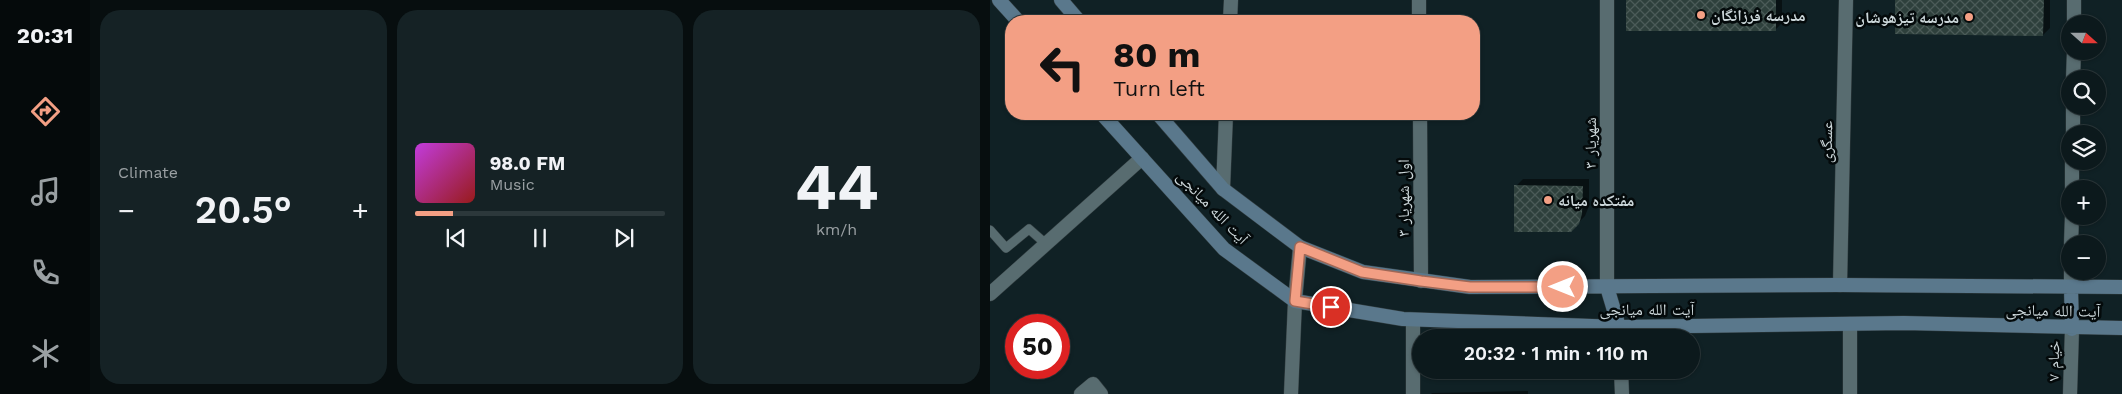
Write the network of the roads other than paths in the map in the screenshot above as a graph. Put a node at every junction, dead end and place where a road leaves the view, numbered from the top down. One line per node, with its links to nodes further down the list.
1 (999, 0): 8 (main road)
2 (1061, 0): 9 (main road)
3 (1231, 0): 10 (street)
4 (1419, 0): 11 (street)
5 (1607, 0): 25 (street, شهریار ۳)
6 (1846, 0): 24 (street, عسگری)
7 (2074, 0): 12 (street)
8 (1013, 15)
9 (1074, 15)
10 (1230, 15)
11 (1419, 15)
12 (2074, 15)
13 (1107, 120): 17 (main road, آیت الله میانجی)
14 (1163, 120): 18 (main road, آیت الله میانجی)
15 (1226, 120): 18 (street)
16 (1420, 120): 23 (street, اول شهریار ۳)
17 (1142, 158): 20 (street); 29 (main road, آیت الله میانجی)
18 (1222, 189): 21 (main road, آیت الله میانجی)
19 (990, 230): 20 (lane)
20 (1046, 244): 28 (street)
21 (1300, 247): 23 (main road, آیت الله میانجی); 29 (street)
22 (2071, 280): 27 (street)
23 (1421, 281): 25 (main road, آیت الله میانجی)
24 (1840, 285): 25 (main road, آیت الله میانجی); 27 (main road, آیت الله میانجی)
25 (1607, 287): 35 (main road)
26 (2122, 287): 27 (main road, آیت الله میانجی)
27 (2071, 288): 32 (main road)
28 (990, 294)
29 (1295, 301): 30 (main road, آیت الله میانجی); 40 (street)
30 (1413, 320): 34 (main road, آیت الله میانجی); 41 (street)
31 (1850, 324): 32 (main road, آیت الله میانجی); 36 (main road, آیت الله میانجی); 43 (street)
32 (2072, 328): 33 (main road, آیت الله میانجی); 44 (street, خیام ۷)
33 (2122, 328)
34 (1568, 329)
35 (1618, 329)
36 (1700, 329)
37 (1621, 379): 42 (street)
38 (1081, 394): 39 (street)
39 (1101, 394)
40 (1291, 394)
41 (1413, 394)
42 (1622, 394)
43 (1850, 394)
44 (2070, 394)

